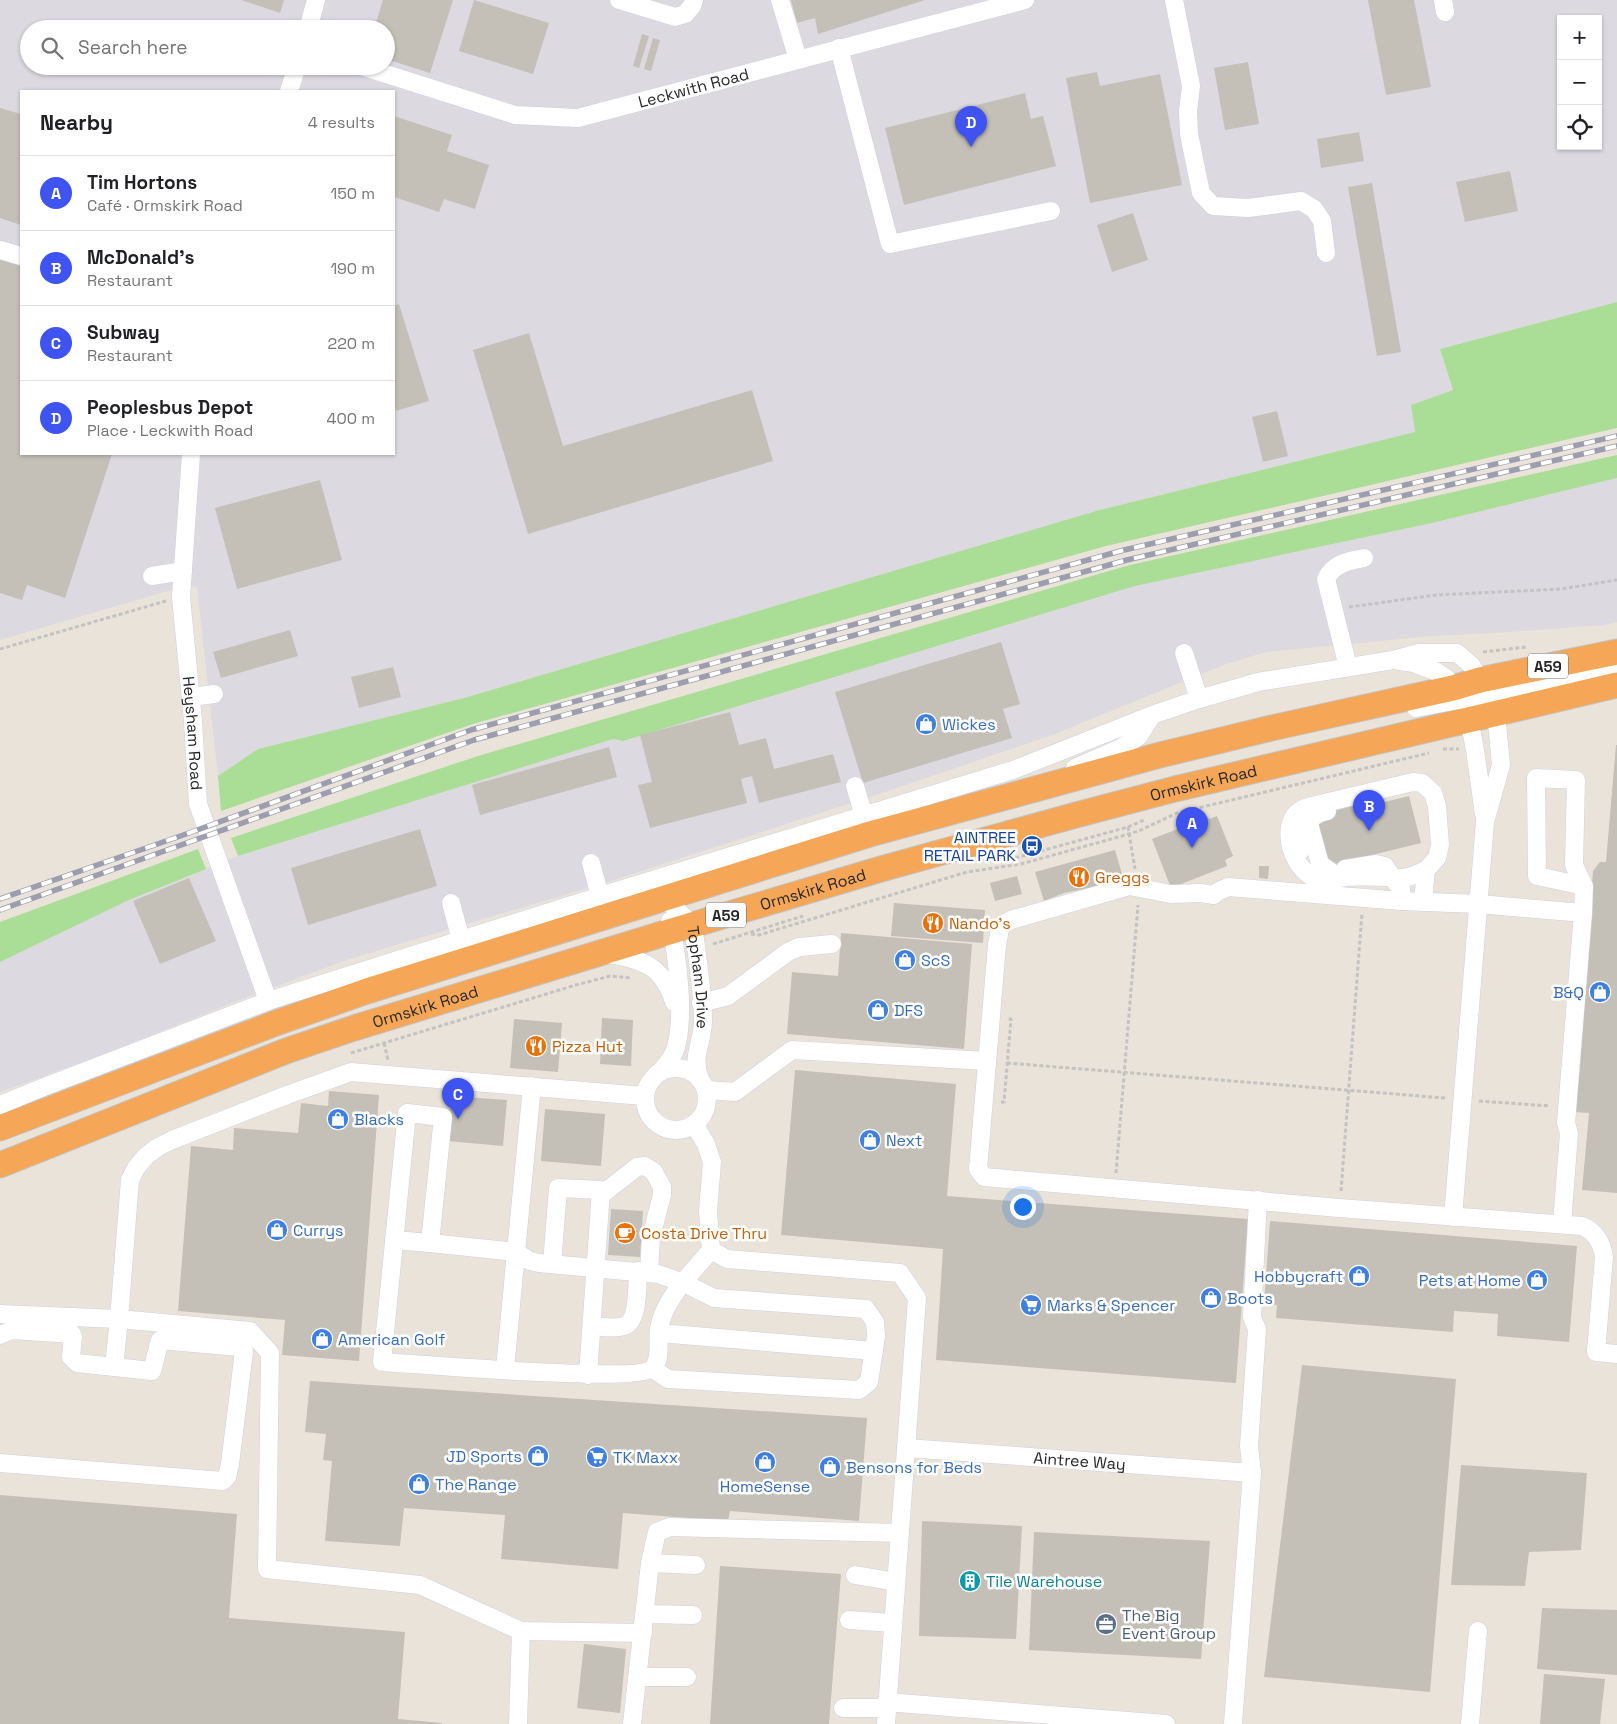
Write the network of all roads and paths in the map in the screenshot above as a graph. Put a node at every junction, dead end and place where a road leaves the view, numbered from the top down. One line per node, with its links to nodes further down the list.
1 (316, 0): 7 (street)
2 (618, 0): 3 (street)
3 (694, 0)
4 (780, 0): 9 (street)
5 (1026, 0): 8 (street, Leckwith Road)
6 (1174, 0): 15 (street)
7 (310, 20)
8 (839, 48): 9 (street, Leckwith Road); 13 (street)
9 (798, 59): 11 (street, Leckwith Road)
10 (293, 75): 12 (street)
11 (389, 75)
12 (289, 90)
13 (1051, 211)
14 (0, 250): 16 (street)
15 (1326, 253)
16 (20, 256)
17 (191, 455): 19 (street, Heysham Road)
18 (1364, 558): 23 (street)
19 (183, 571): 20 (street); 22 (street, Heysham Road)
20 (152, 576)
21 (1617, 580): 23 (path)
22 (181, 597): 24 (path); 33 (street, Heysham Road)
23 (1334, 610): 28 (street)
24 (0, 649)
25 (1617, 652): 32 (highway, Ormskirk Road / A59)
26 (1184, 653): 34 (street)
27 (1393, 660): 28 (street); 32 (street); 35 (street)
28 (1348, 667): 34 (street)
29 (1617, 670): 32 (street, Ormskirk Road / A59)
30 (1617, 685): 32 (highway, Ormskirk Road / A59)
31 (214, 694): 33 (street)
32 (1488, 697): 35 (highway, Ormskirk Road / A59); 35 (highway, Ormskirk Road / A59); 42 (street)
33 (191, 698): 64 (street, Heysham Road)
34 (1199, 699): 36 (street)
35 (1460, 702): 37 (street); 40 (highway, Ormskirk Road / A59); 58 (highway, Ormskirk Road / A59)
36 (1152, 715): 40 (street); 41 (street)
37 (1475, 750): 42 (street); 44 (path)
38 (1413, 782): 46 (street); 47 (street); 47 (street)
39 (855, 786): 41 (street)
40 (978, 804): 52 (highway, Ormskirk Road / A59)
41 (864, 816): 50 (street)
42 (1485, 822): 56 (street)
43 (1128, 827): 44 (path)
44 (1128, 834): 48 (path); 59 (path)
45 (591, 863): 50 (street)
46 (1426, 870): 47 (street); 54 (street)
47 (1392, 876): 53 (street)
48 (1133, 886): 51 (street); 68 (street); 71 (path)
49 (1584, 886): 49 (street); 57 (street)
50 (600, 896): 60 (street)
51 (1363, 897): 53 (street); 74 (path)
52 (665, 899): 58 (street, Topham Drive); 80 (highway, Ormskirk Road / A59)
53 (1402, 901): 54 (street)
54 (1424, 902): 56 (street)
55 (451, 903): 60 (street)
56 (1478, 904): 57 (street); 76 (street)
57 (1583, 913): 78 (street)
58 (683, 928): 62 (highway, Ormskirk Road / A59); 65 (street, Topham Drive); 66 (street, Topham Drive)
59 (748, 933)
60 (461, 940): 64 (street)
61 (832, 944): 65 (street)
62 (599, 953): 63 (street, Topham Drive); 81 (highway, Ormskirk Road / A59)
63 (649, 965): 66 (street, Topham Drive); 67 (path)
64 (268, 1001): 77 (street)
65 (701, 1003): 72 (street, Topham Drive)
66 (680, 1029): 70 (street, Topham Drive)
67 (350, 1054)
68 (987, 1061): 72 (street); 82 (street)
69 (1007, 1062): 71 (path)
70 (662, 1070): 72 (street); 75 (street)
71 (1124, 1072): 74 (path); 82 (path)
72 (703, 1085): 79 (street)
73 (532, 1086): 75 (street); 91 (street); 98 (street)
74 (1348, 1090): 76 (path); 85 (path)
75 (644, 1096): 79 (street)
76 (1462, 1099): 78 (path); 86 (street)
77 (0, 1105)
78 (1567, 1108): 87 (street)
79 (694, 1124): 90 (street)
80 (0, 1128)
81 (0, 1165)
82 (1115, 1189): 84 (street)
83 (601, 1195): 92 (street); 93 (street); 95 (street)
84 (1258, 1200): 85 (street); 110 (street)
85 (1340, 1208): 86 (street)
86 (1453, 1216): 87 (street)
87 (1562, 1224): 94 (street)
88 (394, 1240): 89 (street); 89 (street); 105 (street)
89 (430, 1243): 91 (street)
90 (711, 1250): 96 (street); 108 (street)
91 (516, 1252): 92 (street); 105 (street)
92 (552, 1264): 93 (street)
93 (596, 1268): 95 (street); 99 (street)
94 (1610, 1270): 103 (street)
95 (643, 1272): 96 (street); 99 (street)
96 (684, 1283): 100 (street); 102 (street)
97 (0, 1314): 98 (street)
98 (119, 1319): 104 (street); 120 (street)
99 (592, 1326): 107 (street)
100 (659, 1333): 102 (street); 106 (street)
101 (0, 1335): 104 (street)
102 (874, 1351): 106 (street)
103 (1617, 1354)
104 (114, 1367): 109 (street)
105 (505, 1369): 107 (street)
106 (653, 1369): 107 (street)
107 (588, 1375)
108 (906, 1448): 110 (street, Aintree Way); 111 (street)
109 (0, 1463)
110 (1252, 1473): 130 (street)
111 (900, 1533): 112 (street); 115 (street)
112 (650, 1563): 113 (street); 116 (street)
113 (696, 1565)
114 (855, 1575): 115 (street)
115 (896, 1582): 119 (street)
116 (644, 1614): 117 (street); 122 (street)
117 (693, 1615)
118 (849, 1620): 119 (street)
119 (893, 1623): 126 (street)
120 (521, 1631): 122 (street); 127 (street)
121 (1478, 1631): 131 (street)
122 (642, 1633): 123 (street)
123 (638, 1676): 124 (street); 128 (street)
124 (687, 1677)
125 (843, 1708): 126 (street)
126 (886, 1711): 129 (street)
127 (518, 1724)
128 (632, 1724)
129 (1166, 1724)
130 (1233, 1724)
131 (1470, 1724)

